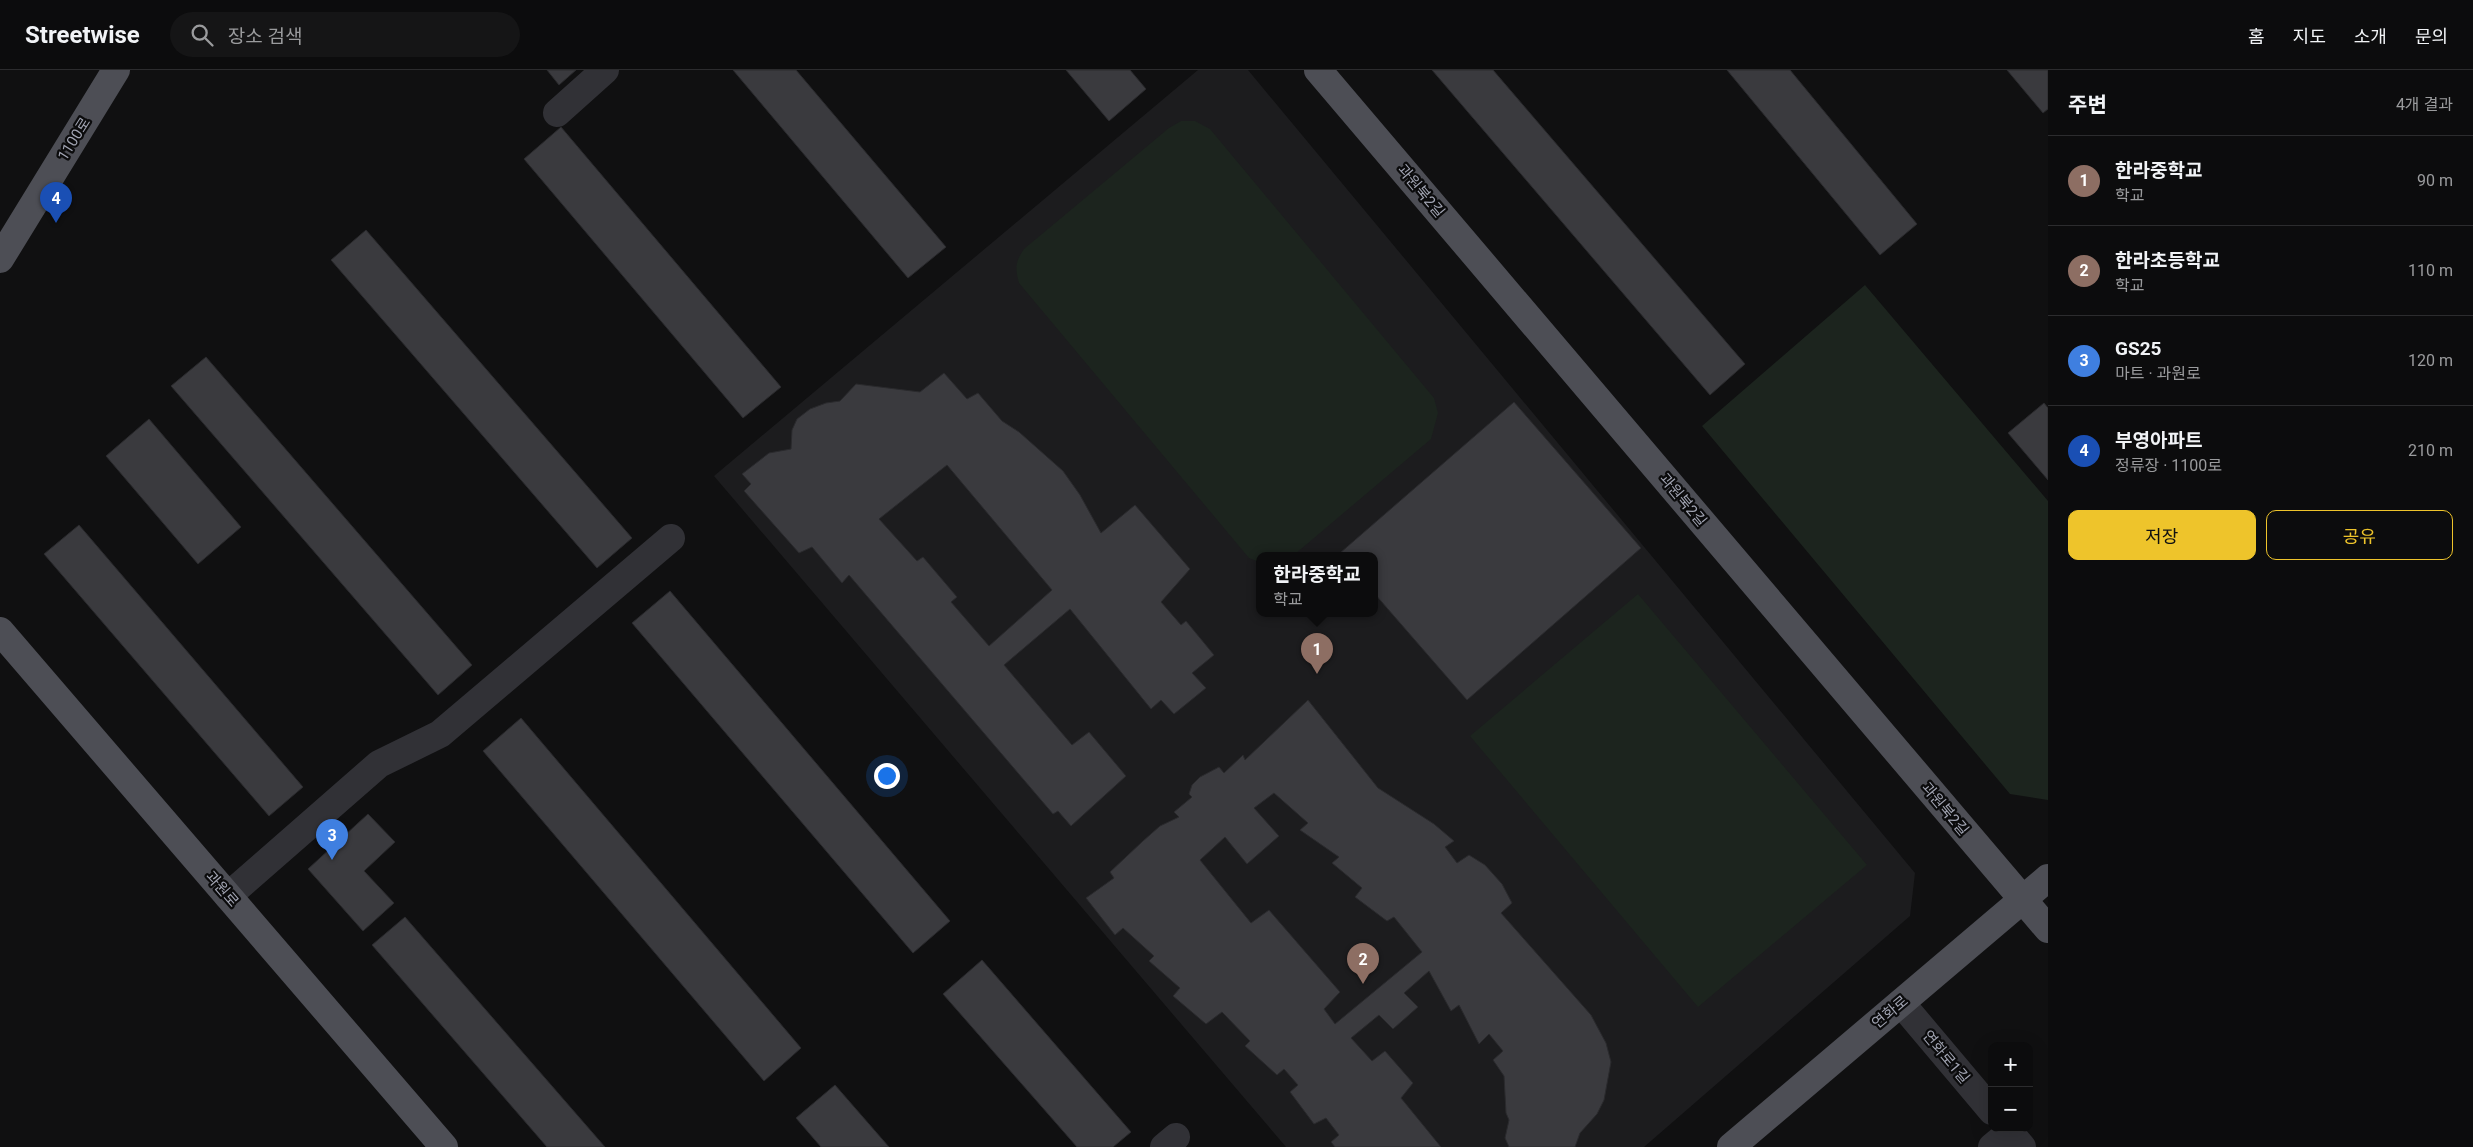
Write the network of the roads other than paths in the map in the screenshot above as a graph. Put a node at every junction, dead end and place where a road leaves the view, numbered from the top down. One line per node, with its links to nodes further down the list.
1 (116, 70): 5 (main road, 1100로)
2 (605, 70): 4 (street)
3 (1318, 70): 10 (main road, 과원북2길)
4 (557, 113)
5 (0, 259)
6 (671, 538): 9 (street)
7 (0, 631): 9 (main road, 과원로)
8 (2048, 878): 10 (main road, 연화로)
9 (228, 896): 14 (main road, 과원로)
10 (2023, 900): 11 (main road, 과원북2길); 12 (main road, 연화로)
11 (2048, 930)
12 (1901, 1003): 13 (street, 연화로1길); 15 (main road, 연화로)
13 (1988, 1106)
14 (444, 1147)
15 (1731, 1147)

